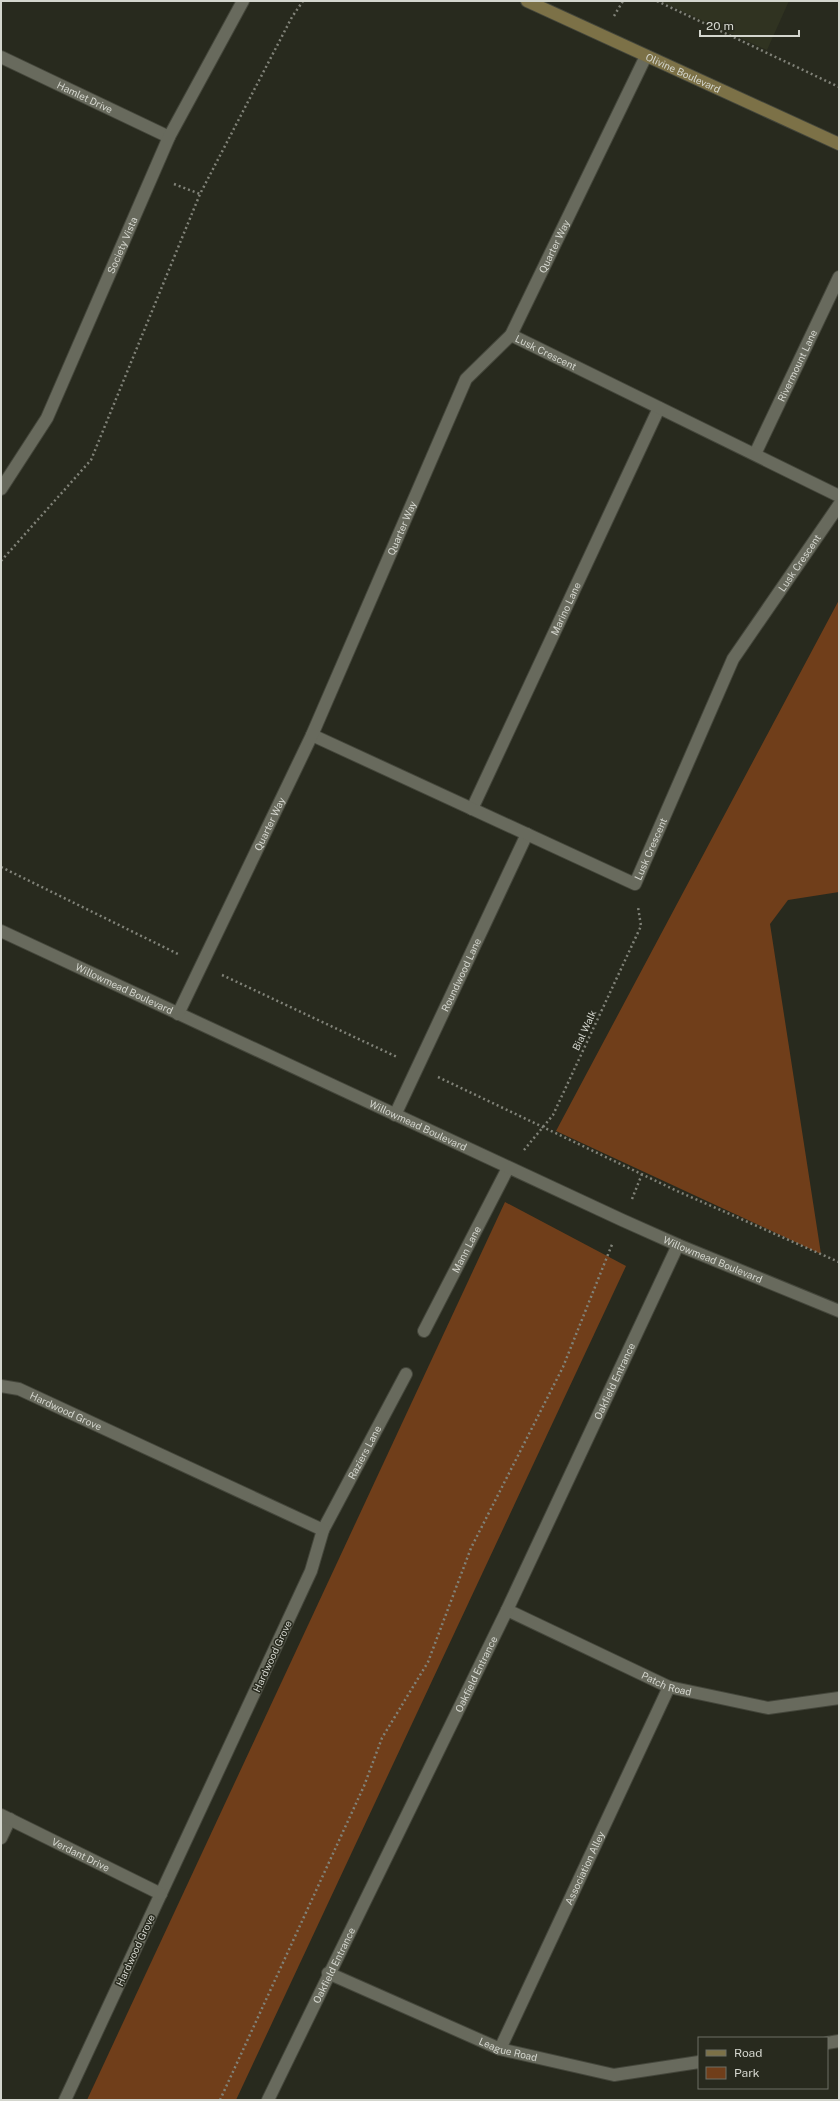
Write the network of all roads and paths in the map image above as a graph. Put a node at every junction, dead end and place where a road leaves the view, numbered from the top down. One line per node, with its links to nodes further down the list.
1 (243, 1): 8 (street, Society Vista)
2 (303, 1): 17 (path)
3 (527, 1): 5 (street, Olivine Boulevard)
4 (656, 1): 7 (path)
5 (646, 56): 9 (street, Olivine Boulevard); 11 (street, Quarter Way)
6 (1, 57): 8 (street, Hamlet Drive)
7 (839, 87)
8 (169, 137): 14 (street, Society Vista)
9 (839, 144)
10 (839, 277): 13 (street, Rivermount Lane)
11 (511, 335): 12 (street, Lusk Crescent); 18 (street, Quarter Way)
12 (659, 408): 13 (street, Lusk Crescent); 19 (street, Marino Lane)
13 (755, 454): 15 (street, Lusk Crescent)
14 (1, 489)
15 (839, 496)
16 (839, 504): 21 (street, Lusk Crescent)
17 (1, 561)
18 (312, 734): 19 (street, Lusk Crescent); 23 (street, Quarter Way)
19 (472, 809): 20 (street, Lusk Crescent)
20 (527, 834): 21 (street, Lusk Crescent); 24 (street, Roundwood Lane)
21 (635, 884): 25 (path, Bial Walk)
22 (1, 931): 23 (street, Willowmead Boulevard)
23 (178, 1014): 24 (street, Willowmead Boulevard)
24 (394, 1115): 25 (street, Willowmead Boulevard)
25 (508, 1168): 27 (street, Willowmead Boulevard); 30 (street, Mann Lane)
26 (642, 1174): 27 (path)
27 (622, 1220): 28 (street, Willowmead Boulevard); 46 (path)
28 (678, 1245): 29 (street, Willowmead Boulevard); 34 (street, Oakfield Entrance)
29 (839, 1311)
30 (424, 1331)
31 (406, 1374): 33 (street, Raziers Lane)
32 (1, 1386): 33 (street, Hardwood Grove)
33 (323, 1530): 39 (street, Hardwood Grove)
34 (507, 1610): 35 (street, Patch Road); 40 (street, Oakfield Entrance)
35 (669, 1687): 36 (street, Patch Road); 43 (street, Association Alley)
36 (839, 1698)
37 (5, 1817): 38 (street); 39 (street, Verdant Drive)
38 (1, 1838)
39 (161, 1894): 45 (street, Hardwood Grove)
40 (328, 1973): 43 (street, League Road); 47 (street, Oakfield Entrance)
41 (839, 2041): 42 (street)
42 (828, 2043)
43 (500, 2049): 44 (street, League Road)
44 (698, 2062)
45 (65, 2100)
46 (220, 2100)
47 (268, 2100)

